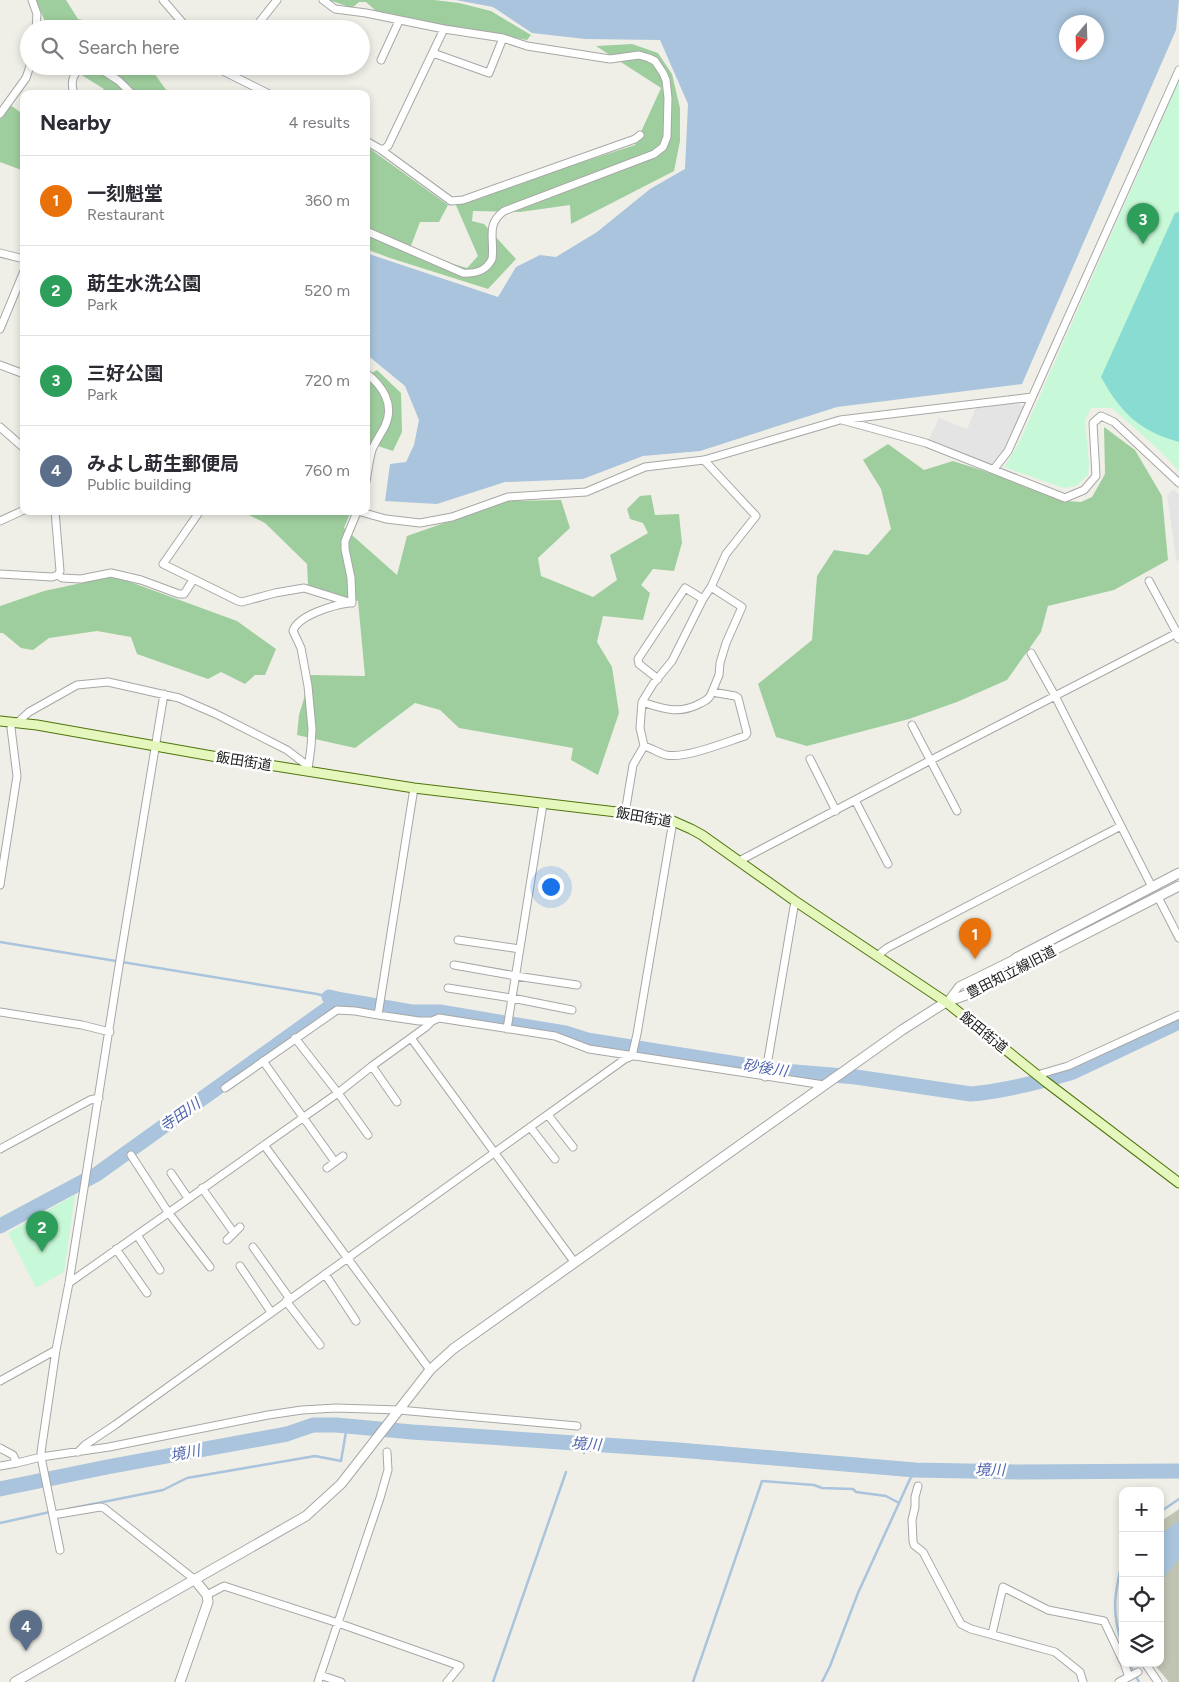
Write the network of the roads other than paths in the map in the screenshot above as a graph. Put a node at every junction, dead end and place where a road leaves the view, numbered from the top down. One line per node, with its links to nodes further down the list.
1 (32, 0): 5 (street)
2 (163, 0): 6 (street)
3 (277, 0): 7 (street)
4 (323, 0): 8 (street)
5 (37, 20)
6 (180, 20)
7 (261, 20)
8 (399, 21): 9 (street); 12 (street)
9 (444, 29): 10 (street); 11 (street)
10 (503, 38): 11 (street); 25 (street)
11 (433, 53): 24 (street)
12 (382, 60)
13 (1179, 70): 33 (street)
14 (27, 75): 21 (street)
15 (74, 75): 18 (street)
16 (109, 75): 19 (street)
17 (231, 75): 20 (street)
18 (73, 90)
19 (128, 90)
20 (261, 90)
21 (0, 114)
22 (640, 135): 24 (street)
23 (370, 143): 24 (street)
24 (380, 149)
25 (370, 233)
26 (0, 253): 27 (street)
27 (20, 258)
28 (20, 281): 29 (street)
29 (0, 329)
30 (0, 365): 31 (street)
31 (20, 372)
32 (370, 377): 37 (street)
33 (1032, 397): 34 (street); 39 (street)
34 (840, 420): 38 (street); 39 (street)
35 (0, 426): 36 (street)
36 (20, 444)
37 (370, 460)
38 (704, 460): 42 (street); 51 (street)
39 (994, 470): 40 (street)
40 (1179, 483)
41 (20, 512): 46 (street)
42 (370, 514)
43 (55, 515): 48 (street)
44 (197, 515): 49 (street)
45 (356, 515): 53 (street)
46 (0, 521)
47 (0, 574): 48 (street)
48 (58, 574): 49 (street)
49 (193, 580): 53 (street)
50 (1150, 581): 54 (street)
51 (711, 587): 52 (street); 57 (street)
52 (703, 600): 56 (street); 56 (street)
53 (352, 603): 68 (street)
54 (1178, 634): 59 (street)
55 (1032, 653): 59 (street)
56 (658, 679): 60 (street)
57 (712, 692): 60 (street); 65 (street)
58 (164, 694): 62 (street); 64 (street); 68 (street)
59 (1055, 696): 67 (street); 76 (street)
60 (642, 702): 65 (street)
61 (0, 721): 62 (main road, 飯田街道)
62 (14, 722): 64 (main road, 飯田街道); 80 (street)
63 (912, 725): 67 (street)
64 (157, 746): 68 (main road, 飯田街道); 102 (street)
65 (644, 746): 74 (street)
66 (810, 760): 72 (street)
67 (931, 760): 70 (street); 73 (street)
68 (308, 768): 69 (main road, 飯田街道)
69 (414, 788): 71 (main road, 飯田街道); 98 (street)
70 (855, 800): 72 (street); 78 (street)
71 (543, 804): 74 (main road, 飯田街道); 87 (street)
72 (836, 810): 77 (street)
73 (957, 811)
74 (624, 813): 75 (main road, 飯田街道)
75 (673, 821): 77 (main road, 飯田街道); 105 (street)
76 (1121, 826): 82 (street); 88 (street)
77 (739, 861): 84 (main road, 飯田街道)
78 (888, 864)
79 (1179, 873): 82 (street, 豊田知立線旧道)
80 (0, 885)
81 (1179, 886): 83 (street, 豊田知立線旧道)
82 (1152, 887): 89 (street, 豊田知立線旧道)
83 (1158, 897): 85 (street); 95 (street, 豊田知立線旧道)
84 (795, 901): 88 (main road, 飯田街道); 108 (street)
85 (1179, 938)
86 (458, 940): 87 (street)
87 (520, 950): 91 (street)
88 (877, 956): 95 (main road, 飯田街道)
89 (1016, 958): 95 (street, 豊田知立線旧道)
90 (454, 964): 91 (street)
91 (516, 976): 92 (street); 94 (street)
92 (577, 985)
93 (448, 988): 94 (street)
94 (512, 998): 96 (street); 101 (street)
95 (946, 1002): 109 (main road, 飯田街道); 110 (street)
96 (572, 1010)
97 (0, 1012): 102 (street)
98 (378, 1013): 100 (street); 103 (street)
99 (1179, 1015): 109 (street)
100 (432, 1021): 101 (street); 104 (street)
101 (507, 1028): 105 (street)
102 (110, 1032): 113 (street)
103 (295, 1038): 106 (street); 112 (street)
104 (411, 1038): 107 (street); 122 (street)
105 (632, 1054): 108 (street); 115 (street)
106 (264, 1060): 111 (street); 116 (street)
107 (372, 1066): 112 (street); 114 (street)
108 (765, 1074): 110 (street)
109 (1040, 1078): 129 (main road, 飯田街道)
110 (827, 1082): 140 (street)
111 (225, 1088)
112 (338, 1093): 116 (street); 118 (street)
113 (99, 1098): 121 (street); 145 (street)
114 (396, 1102)
115 (548, 1115): 117 (street); 120 (street)
116 (303, 1116): 119 (street); 126 (street)
117 (530, 1127): 122 (street); 125 (street)
118 (368, 1136)
119 (264, 1145): 130 (street); 139 (street)
120 (573, 1147)
121 (0, 1149)
122 (495, 1153): 139 (street); 140 (street)
123 (130, 1155): 132 (street)
124 (343, 1156): 126 (street)
125 (555, 1159)
126 (335, 1162): 127 (street)
127 (327, 1168)
128 (172, 1173): 131 (street)
129 (1179, 1183)
130 (202, 1188): 131 (street); 134 (street)
131 (188, 1198): 132 (street)
132 (168, 1212): 135 (street); 142 (street)
133 (240, 1227): 134 (street)
134 (234, 1233): 136 (street)
135 (137, 1235): 138 (street); 143 (street)
136 (227, 1240)
137 (253, 1247): 147 (street)
138 (116, 1249): 145 (street); 146 (street)
139 (348, 1258): 144 (street); 152 (street)
140 (574, 1263): 152 (street)
141 (240, 1266): 148 (street)
142 (210, 1267)
143 (160, 1270)
144 (325, 1274): 147 (street); 149 (street)
145 (69, 1283): 151 (street)
146 (147, 1293)
147 (288, 1300): 148 (street); 150 (street)
148 (271, 1312): 157 (street)
149 (356, 1321)
150 (320, 1345)
151 (56, 1350): 153 (street); 159 (street)
152 (430, 1370): 154 (street)
153 (0, 1380)
154 (399, 1410): 155 (street); 157 (street); 165 (street)
155 (577, 1426)
156 (0, 1448): 160 (street)
157 (78, 1452): 159 (street)
158 (387, 1452): 167 (street)
159 (42, 1459): 160 (street); 163 (street)
160 (17, 1463): 161 (street)
161 (0, 1466)
162 (918, 1486): 168 (street)
163 (53, 1515): 164 (street); 165 (street)
164 (60, 1550)
165 (194, 1579): 166 (street); 175 (street)
166 (207, 1595): 167 (street); 176 (street)
167 (338, 1623): 174 (street); 178 (street)
168 (992, 1634): 169 (street); 179 (street)
169 (1119, 1652)
170 (1125, 1667): 173 (street)
171 (1148, 1667): 181 (street)
172 (1138, 1672): 173 (street)
173 (1129, 1677): 180 (street)
174 (319, 1678): 177 (street)
175 (15, 1682)
176 (180, 1682)
177 (341, 1682)
178 (446, 1682)
179 (1083, 1682)
180 (1119, 1682)
181 (1158, 1682)

